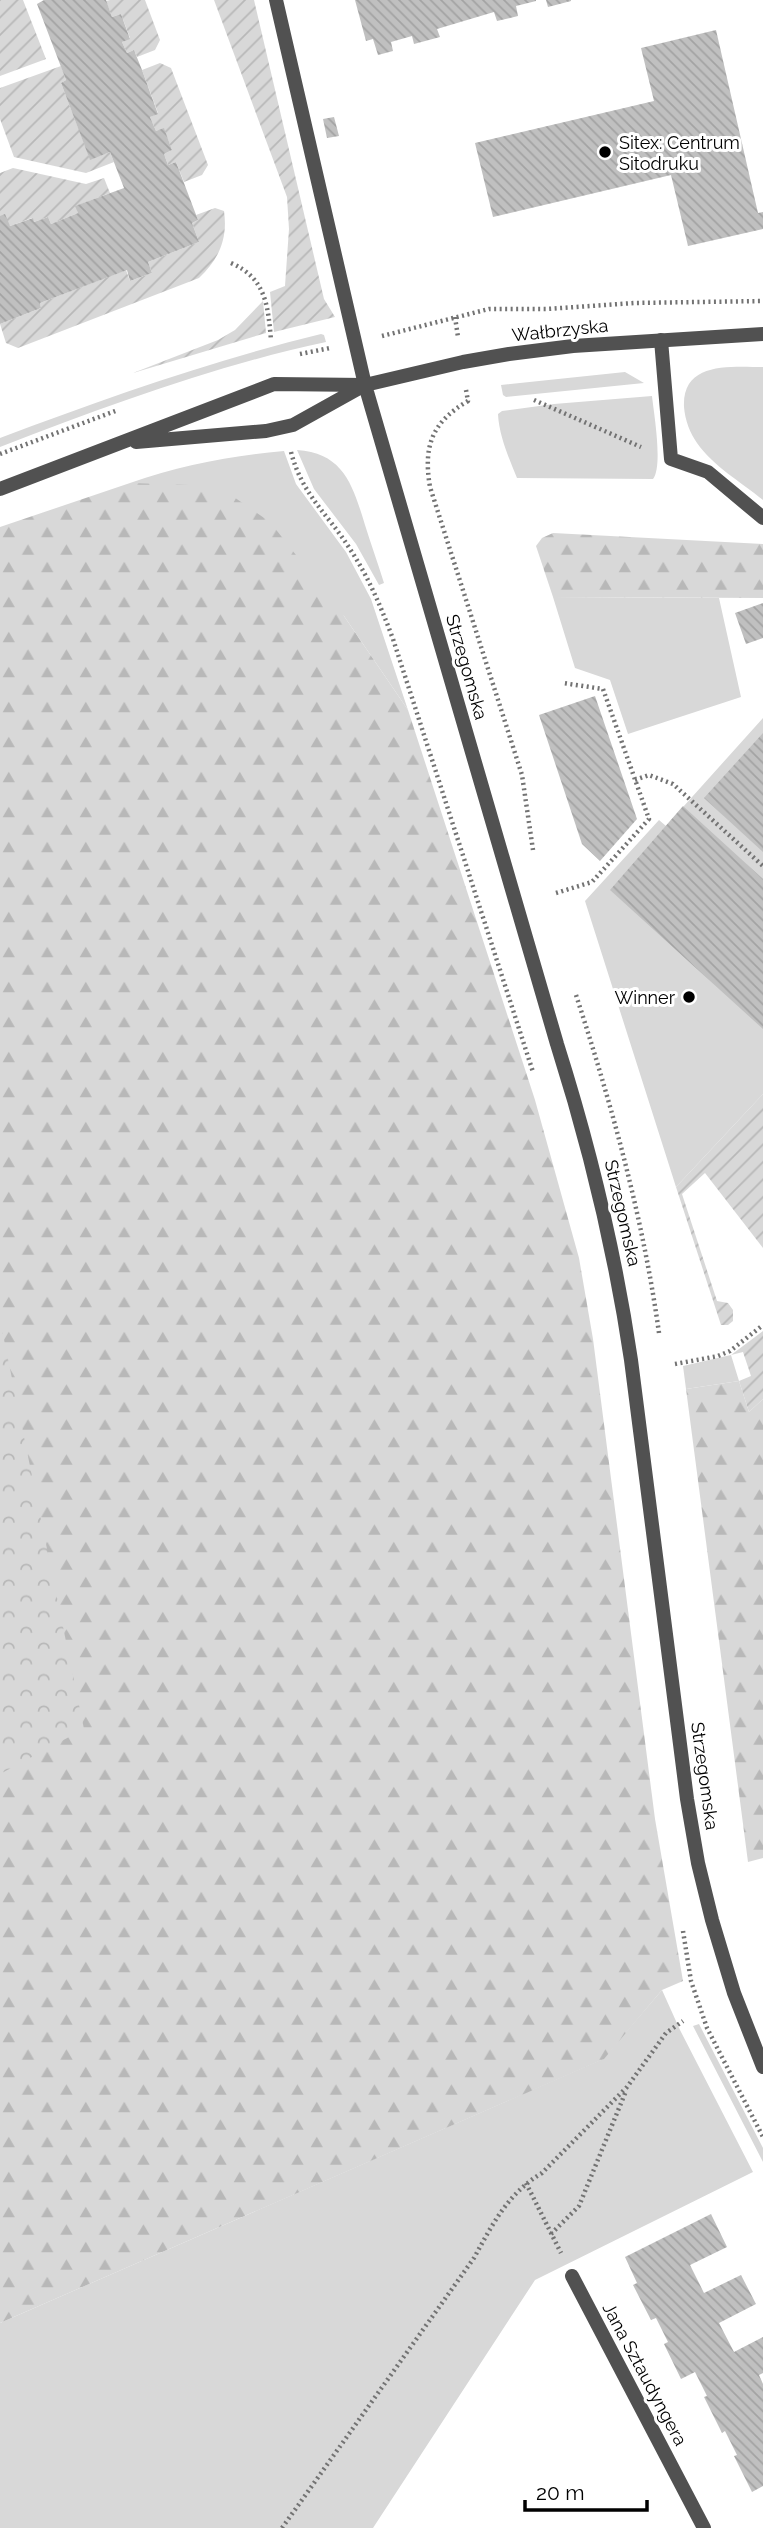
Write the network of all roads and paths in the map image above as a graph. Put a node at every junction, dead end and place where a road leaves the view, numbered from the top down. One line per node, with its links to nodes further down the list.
1 (276, 0): 10 (street)
2 (231, 263): 8 (path)
3 (763, 300): 4 (path)
4 (455, 317): 5 (path); 7 (path)
5 (458, 332)
6 (763, 334): 9 (street, Wałbrzyska)
7 (380, 337)
8 (271, 340)
9 (661, 340): 10 (street, Wałbrzyska); 14 (street)
10 (365, 385): 12 (street, Wałbrzyska); 12 (street, Wałbrzyska); 26 (street, Strzegomska)
11 (534, 400): 14 (path)
12 (119, 444): 15 (street, Wałbrzyska)
13 (291, 450): 21 (path)
14 (671, 459): 16 (street)
15 (0, 489)
16 (763, 518)
17 (563, 682): 18 (path)
18 (635, 780): 19 (path); 20 (path)
19 (763, 866)
20 (556, 894)
21 (536, 1081)
22 (763, 1325): 23 (path)
23 (675, 1364)
24 (682, 1929): 28 (path)
25 (683, 2021): 27 (path)
26 (763, 2067)
27 (627, 2087): 29 (path); 30 (path)
28 (763, 2137)
29 (526, 2183): 30 (path); 32 (path)
30 (551, 2234): 31 (path)
31 (572, 2276): 33 (street, Jana Sztaudyngera)
32 (282, 2528)
33 (704, 2528)

